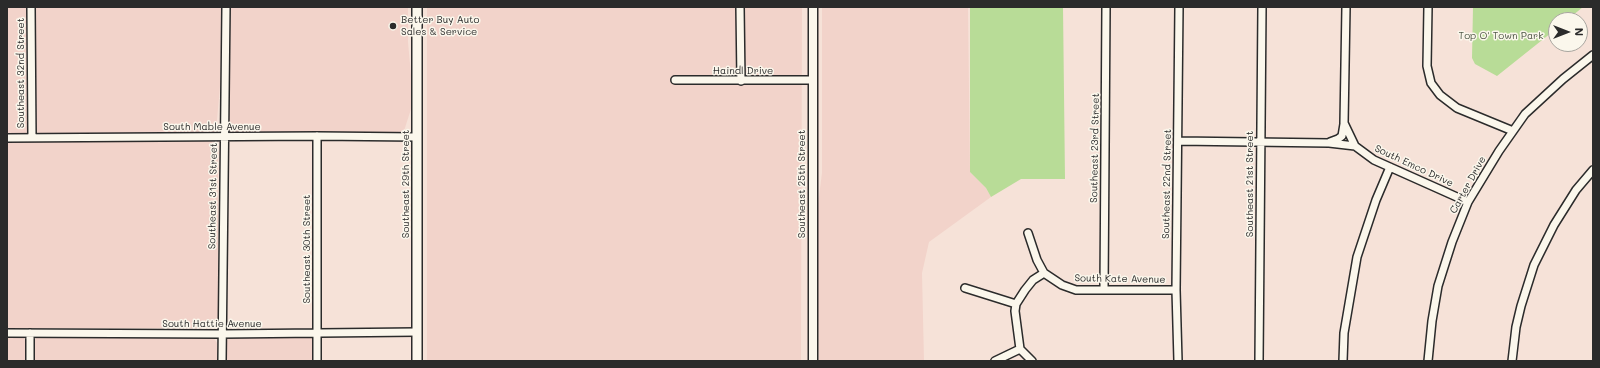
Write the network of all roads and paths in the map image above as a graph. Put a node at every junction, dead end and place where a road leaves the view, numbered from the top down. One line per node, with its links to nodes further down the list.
1 (31, 7): 21 (street, Southeast 32nd Street)
2 (226, 7): 18 (street, Southeast 31st Street)
3 (417, 7): 19 (main road, Southeast 29th Street)
4 (740, 7): 14 (street)
5 (813, 7): 13 (street, Southeast 25th Street)
6 (1106, 7): 32 (street, Southeast 23rd Street)
7 (1179, 7): 22 (street, Southeast 22nd Street)
8 (1262, 7): 23 (street, Southeast 21st Street)
9 (1346, 7): 15 (street)
10 (1428, 7): 16 (street)
11 (1593, 55): 16 (street, Carter Drive)
12 (674, 80): 14 (street, Haindl Drive)
13 (812, 80): 14 (street, Haindl Drive); 45 (street, Southeast 25th Street)
14 (741, 81)
15 (1344, 124): 24 (street, South Emco Drive); 25 (street)
16 (1513, 131): 28 (street, Carter Drive)
17 (317, 136): 18 (street, South Mable Avenue); 19 (street, South Mable Avenue); 38 (street, Southeast 30th Street)
18 (224, 137): 21 (street, South Mable Avenue); 39 (street, Southeast 31st Street)
19 (417, 137): 37 (main road, Southeast 29th Street)
20 (7, 138): 21 (street, South Mable Avenue)
21 (32, 138)
22 (1178, 141): 23 (street, South Emco Drive); 33 (street, Southeast 22nd Street)
23 (1260, 141): 24 (street, South Emco Drive); 49 (street, Southeast 21st Street)
24 (1329, 143): 25 (street, South Emco Drive)
25 (1355, 146): 26 (street, South Emco Drive)
26 (1390, 167): 28 (street, South Emco Drive); 50 (street)
27 (1593, 170): 52 (street)
28 (1468, 202): 51 (street, Carter Drive)
29 (1028, 233): 30 (street)
30 (1044, 273): 32 (street, South Kate Avenue); 34 (street)
31 (965, 288): 34 (street)
32 (1104, 290): 33 (street, South Kate Avenue)
33 (1176, 290): 48 (street, Southeast 22nd Street)
34 (1016, 304): 40 (street)
35 (7, 332): 36 (street, South Hattie Avenue)
36 (30, 332): 39 (street, South Hattie Avenue); 41 (street)
37 (417, 332): 38 (street, South Hattie Avenue); 44 (main road, Southeast 29th Street)
38 (318, 333): 39 (street, South Hattie Avenue); 43 (street, Southeast 30th Street)
39 (222, 334): 42 (street, Southeast 31st Street)
40 (1020, 350): 46 (street); 47 (street)
41 (30, 361)
42 (222, 361)
43 (317, 361)
44 (417, 361)
45 (812, 361)
46 (995, 361)
47 (1032, 361)
48 (1178, 361)
49 (1259, 361)
50 (1342, 361)
51 (1428, 361)
52 (1512, 361)

